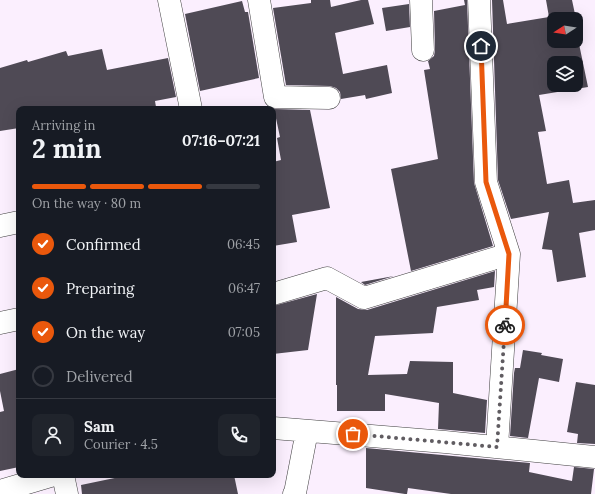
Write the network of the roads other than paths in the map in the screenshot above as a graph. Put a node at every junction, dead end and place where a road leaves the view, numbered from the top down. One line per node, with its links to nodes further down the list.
1 (169, 0): 7 (street)
2 (259, 0): 6 (street)
3 (421, 0): 5 (street)
4 (479, 0): 10 (street)
5 (423, 50)
6 (329, 98)
7 (190, 106)
8 (16, 223): 9 (street)
9 (0, 226)
10 (509, 254): 11 (street); 16 (street)
11 (276, 293)
12 (16, 320): 13 (street)
13 (0, 323)
14 (276, 428): 15 (street)
15 (307, 431): 16 (street); 22 (street)
16 (497, 447): 17 (street)
17 (595, 457)
18 (45, 478): 20 (street)
19 (64, 478): 21 (street)
20 (8, 491)
21 (67, 494)
22 (294, 494)

